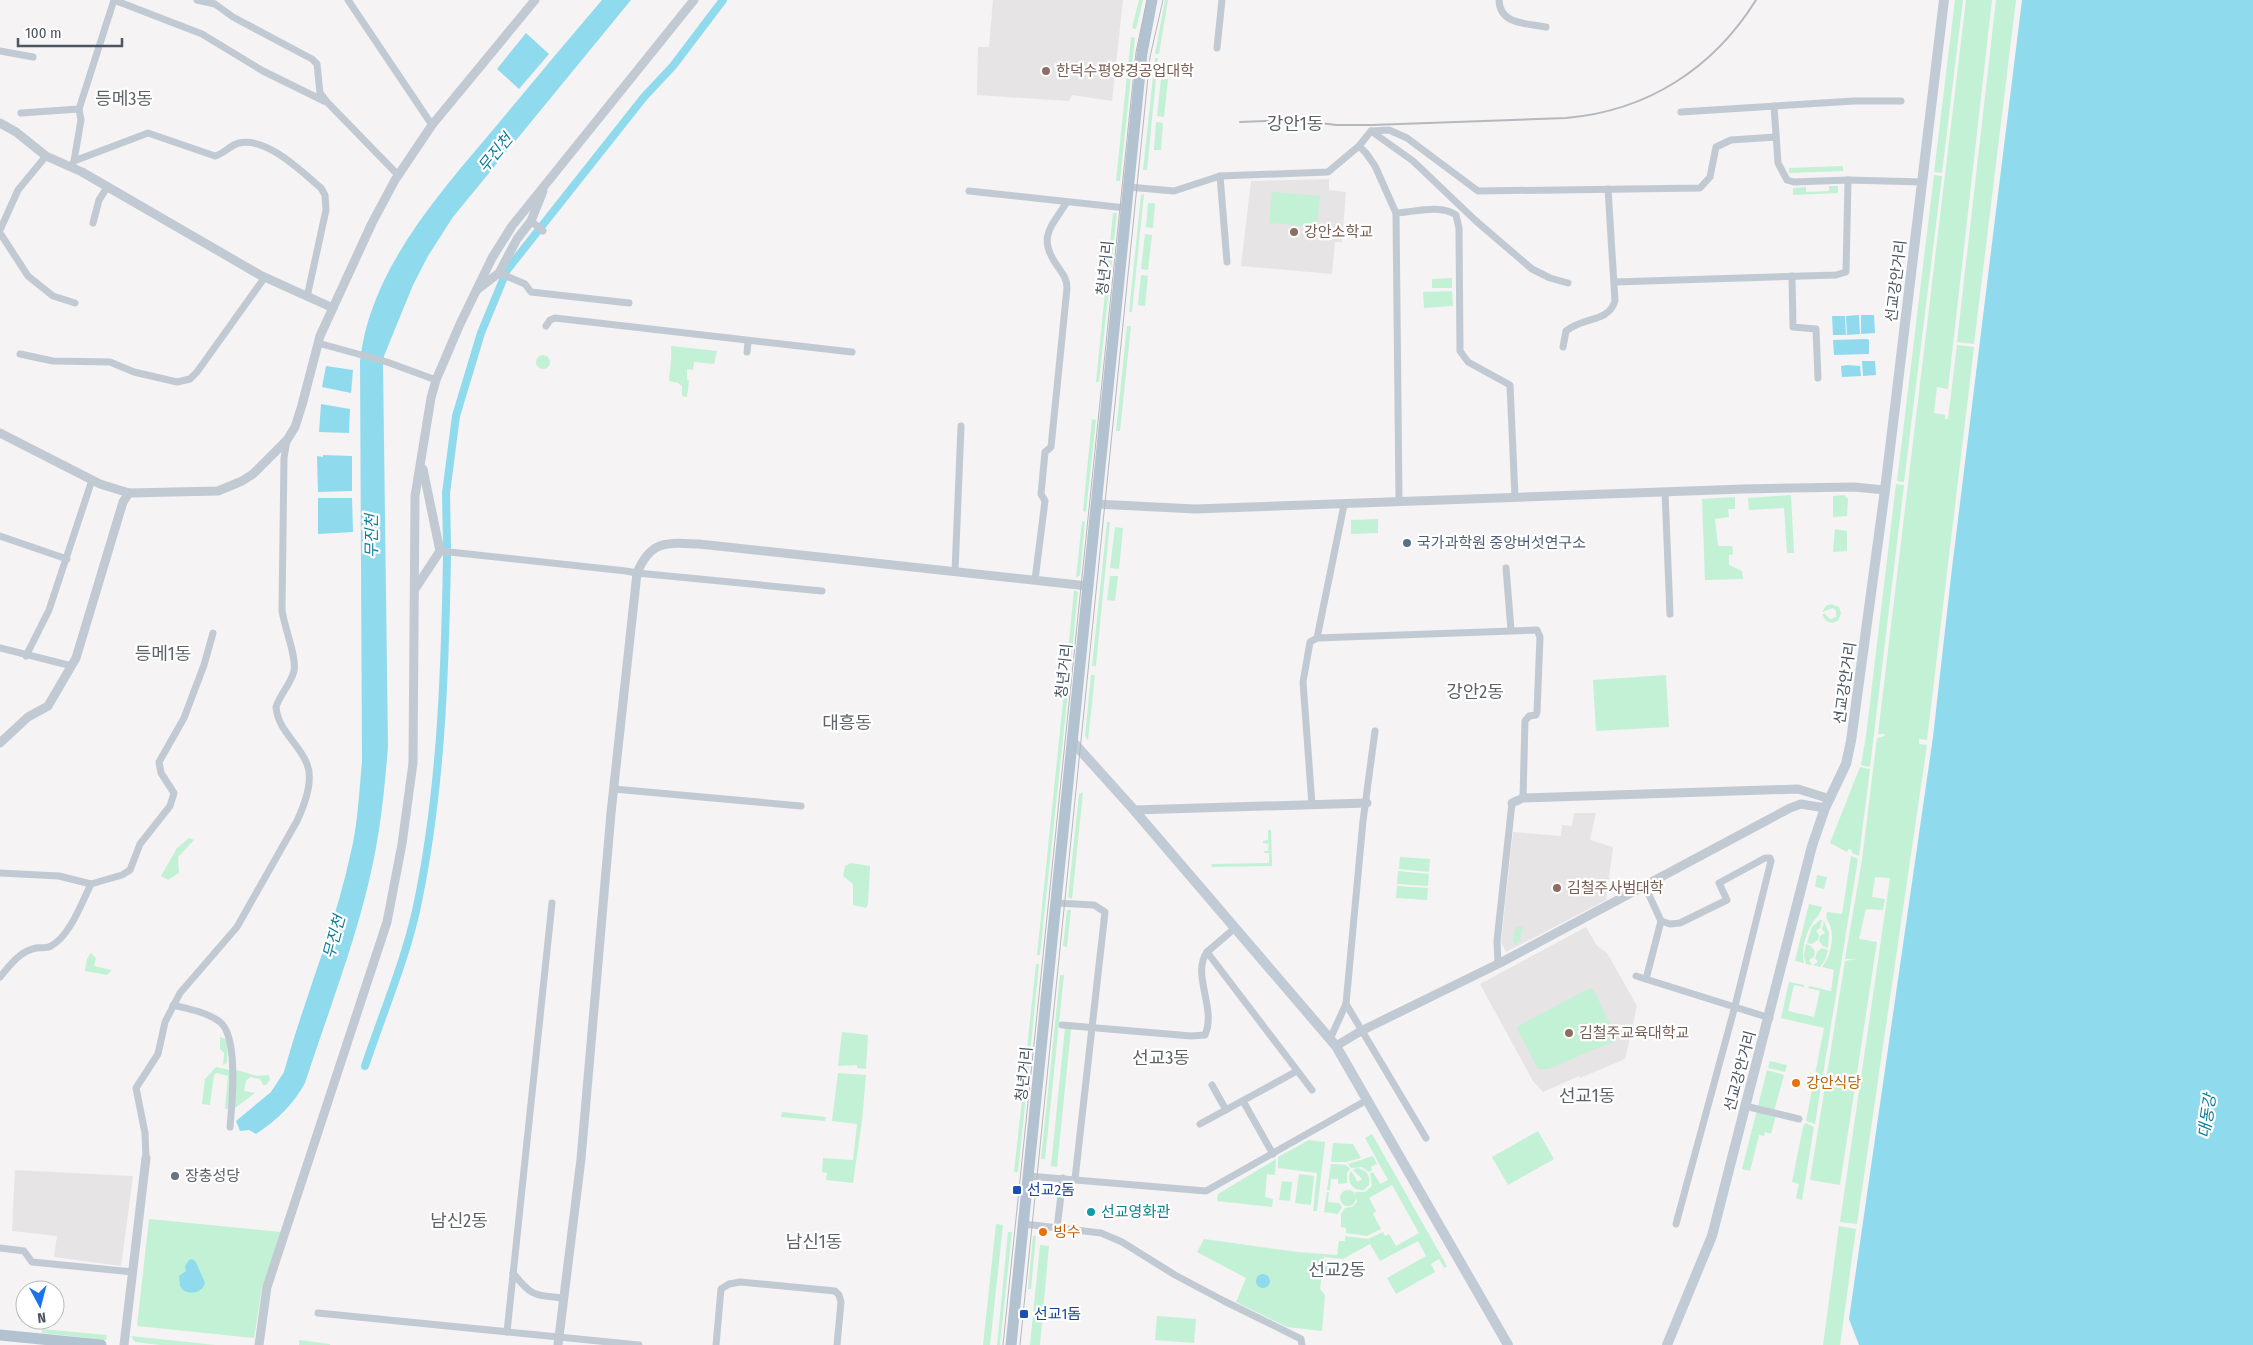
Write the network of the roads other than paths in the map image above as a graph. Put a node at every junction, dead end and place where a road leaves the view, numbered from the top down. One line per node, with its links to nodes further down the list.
1 (114, 0): 15 (street); 17 (street)
2 (197, 0): 15 (street)
3 (348, 0): 21 (street)
4 (535, 0): 21 (street)
5 (694, 0): 31 (street)
6 (1152, 0): 33 (main road, 청년거리)
7 (1222, 0): 11 (street)
8 (1499, 0): 10 (street)
9 (1944, 0): 30 (main road, 선교강안거리)
10 (1546, 27)
11 (1217, 48)
12 (0, 51): 13 (street)
13 (33, 57)
14 (1901, 101): 16 (street)
15 (327, 102): 27 (street)
16 (1774, 106): 18 (street); 23 (street)
17 (79, 109): 19 (street); 26 (street)
18 (1681, 112)
19 (21, 113)
20 (0, 123): 25 (street)
21 (432, 125): 27 (street)
22 (1371, 131): 24 (street); 34 (street); 48 (street)
23 (1776, 137): 29 (street); 34 (street)
24 (1359, 146): 28 (street); 38 (street)
25 (46, 156): 26 (street); 41 (street)
26 (73, 164): 32 (street); 50 (street)
27 (398, 175): 53 (street)
28 (1220, 176): 33 (street); 43 (street)
29 (1848, 180): 30 (street); 45 (street)
30 (1923, 182): 68 (main road, 선교강안거리)
31 (547, 183): 40 (street); 49 (street)
32 (108, 186): 39 (street); 46 (street)
33 (1128, 188): 37 (main road, 청년거리)
34 (1608, 189): 47 (street)
35 (969, 191): 36 (street)
36 (1066, 202): 37 (street); 81 (street)
37 (1126, 208): 73 (main road, 청년거리)
38 (1396, 213): 71 (street); 72 (street)
39 (93, 223)
40 (533, 223): 42 (street); 44 (street)
41 (0, 231): 51 (street)
42 (543, 231)
43 (1226, 262)
44 (503, 275): 49 (street); 52 (street)
45 (1792, 276): 47 (street); 61 (street)
46 (266, 277): 50 (street); 60 (street)
47 (1615, 282): 57 (street)
48 (1568, 283)
49 (476, 290): 62 (street)
50 (307, 297): 53 (street)
51 (75, 303)
52 (628, 303)
53 (333, 308): 56 (street)
54 (546, 326): 55 (street)
55 (748, 342): 58 (street); 59 (street)
56 (318, 343): 62 (street); 65 (street)
57 (1563, 347)
58 (747, 352)
59 (852, 352)
60 (20, 354)
61 (1818, 378)
62 (436, 380): 66 (street)
63 (961, 426): 79 (street)
64 (0, 433): 67 (street)
65 (287, 440): 70 (street); 116 (street)
66 (422, 464): 76 (street); 83 (street)
67 (92, 480): 70 (street); 77 (street)
68 (1885, 490): 69 (street); 98 (main road, 선교강안거리)
69 (1665, 492): 71 (street); 85 (street)
70 (129, 493): 91 (street)
71 (1515, 497): 72 (street)
72 (1399, 501): 74 (street)
73 (1096, 504): 74 (street); 82 (main road, 청년거리)
74 (1344, 505): 88 (street)
75 (0, 536): 77 (street)
76 (440, 551): 80 (street); 83 (street)
77 (67, 559): 90 (street)
78 (1506, 568): 86 (street)
79 (955, 572): 80 (street); 81 (street)
80 (636, 573): 84 (street); 95 (street)
81 (1035, 580): 82 (street)
82 (1088, 586): 93 (main road, 청년거리)
83 (415, 589): 152 (street)
84 (822, 591)
85 (1670, 614)
86 (1511, 630): 88 (street); 96 (street)
87 (213, 633): 104 (street)
88 (1317, 638): 100 (street)
89 (0, 648): 90 (street)
90 (26, 656): 91 (street)
91 (72, 666): 94 (street)
92 (1375, 731): 99 (street)
93 (1072, 741): 102 (main road); 107 (main road, 청년거리)
94 (0, 743)
95 (614, 789): 101 (street); 145 (street)
96 (1523, 798): 97 (street); 98 (street)
97 (1512, 803): 111 (street)
98 (1827, 803): 105 (street); 118 (main road, 선교강안거리)
99 (1367, 804): 100 (street); 115 (street)
100 (1312, 805): 102 (street)
101 (801, 806)
102 (1134, 810): 109 (main road)
103 (0, 873): 104 (street)
104 (91, 884): 113 (street)
105 (1644, 884): 108 (street); 111 (street)
106 (552, 903): 144 (street)
107 (1056, 903): 120 (street); 136 (main road, 청년거리)
108 (1661, 921): 114 (street); 117 (street)
109 (1235, 928): 110 (street); 122 (main road)
110 (1207, 952): 120 (street); 123 (street)
111 (1498, 964): 121 (street)
112 (1636, 976): 114 (street)
113 (0, 977)
114 (1646, 979): 117 (street)
115 (1346, 1004): 121 (street); 122 (street)
116 (173, 1005): 132 (street); 135 (street)
117 (1735, 1006): 118 (street); 140 (street)
118 (1770, 1018): 128 (main road, 선교강안거리)
119 (1062, 1024): 120 (street)
120 (1092, 1027): 138 (street)
121 (1361, 1031): 122 (street); 133 (street)
122 (1333, 1042): 126 (main road)
123 (1298, 1071): 125 (street); 127 (street)
124 (1212, 1085): 129 (street)
125 (1312, 1090)
126 (1368, 1100): 134 (street); 158 (main road)
127 (1243, 1101): 129 (street); 134 (street)
128 (1746, 1106): 130 (street); 159 (main road, 선교강안거리)
129 (1226, 1110): 131 (street)
130 (1798, 1120)
131 (1200, 1124)
132 (230, 1127)
133 (1426, 1138)
134 (1273, 1154): 138 (street)
135 (146, 1158): 143 (street)
136 (1028, 1176): 137 (street); 139 (main road, 청년거리)
137 (1062, 1178): 138 (street); 141 (street)
138 (1075, 1179)
139 (1024, 1224): 141 (street); 156 (main road, 청년거리)
140 (1676, 1224)
141 (1057, 1228): 157 (street)
142 (0, 1248): 143 (street)
143 (132, 1272): 151 (street)
144 (513, 1272): 145 (street); 147 (street)
145 (564, 1298): 149 (street)
146 (318, 1313): 147 (street)
147 (507, 1332): 149 (street)
148 (0, 1335): 150 (main road)
149 (559, 1341): 153 (street)
150 (101, 1345)
151 (124, 1345)
152 (259, 1345)
153 (639, 1345)
154 (716, 1345): 155 (street)
155 (837, 1345)
156 (1011, 1345)
157 (1302, 1345)
158 (1508, 1345)
159 (1667, 1345)

